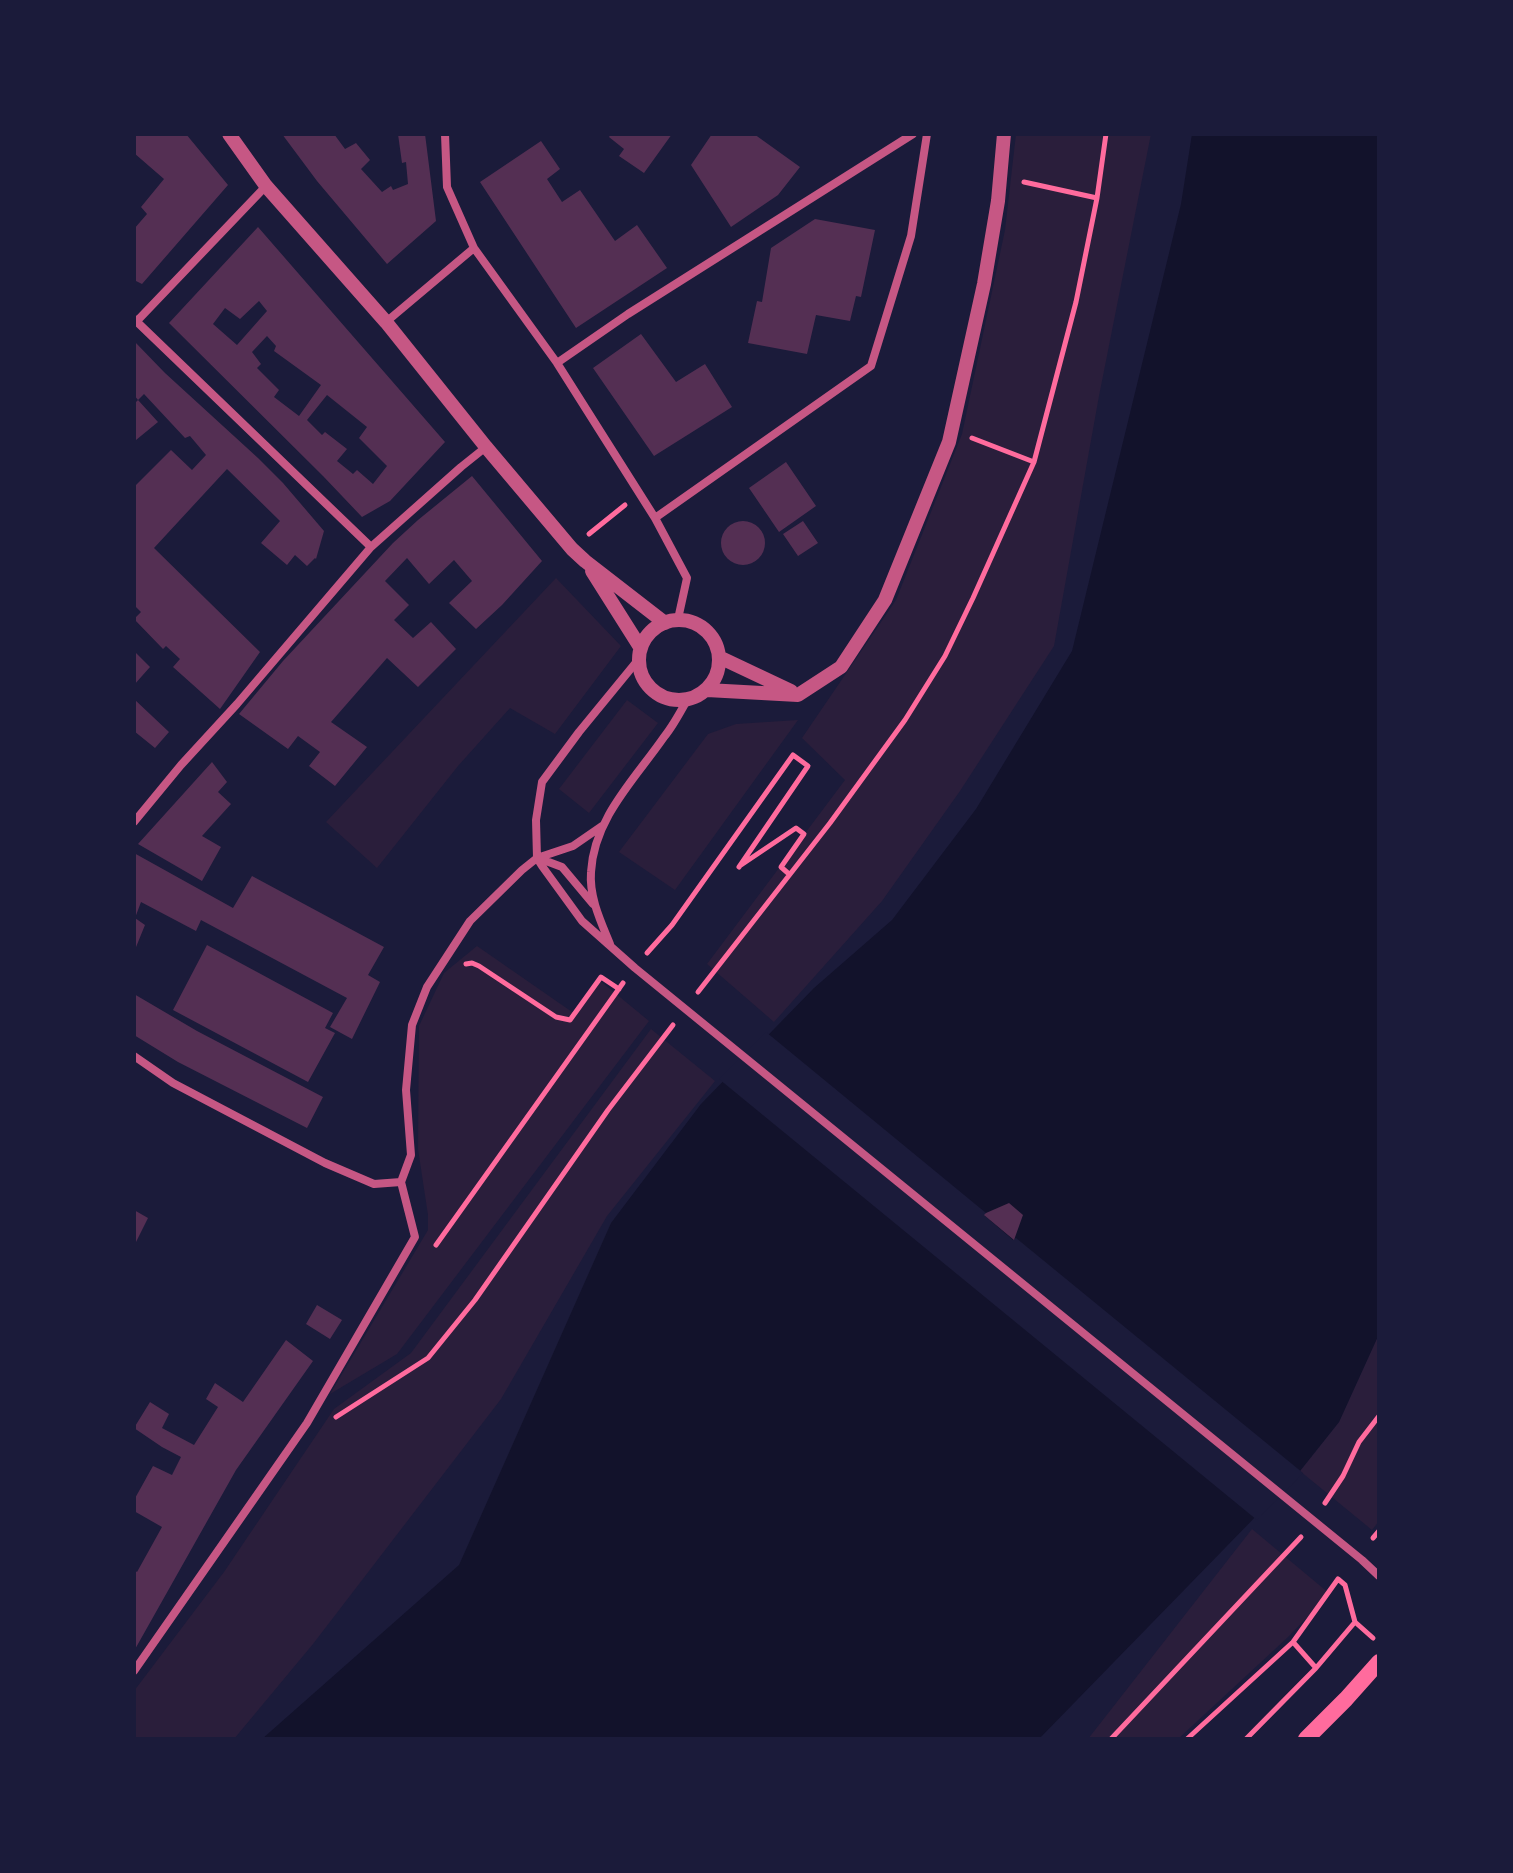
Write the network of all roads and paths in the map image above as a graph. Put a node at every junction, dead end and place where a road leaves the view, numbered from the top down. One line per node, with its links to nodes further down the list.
1 (229, 134): 8 (street)
2 (445, 134): 10 (street)
3 (913, 134): 13 (street)
4 (927, 134): 18 (street)
5 (1004, 134): 7 (street)
6 (1106, 134): 9 (path)
7 (1000, 177): 9 (path); 14 (street)
8 (266, 186): 11 (street); 12 (street)
9 (1097, 198): 16 (path)
10 (474, 248): 12 (street); 13 (street)
11 (136, 320): 19 (street)
12 (386, 322): 15 (street)
13 (557, 363): 17 (street)
14 (951, 430): 16 (path); 26 (street)
15 (486, 447): 19 (street); 20 (street)
16 (1034, 462): 31 (path)
17 (639, 495): 18 (street); 20 (path)
18 (655, 518): 22 (street)
19 (371, 547): 28 (street)
20 (572, 549): 21 (street)
21 (585, 561): 22 (street); 23 (street)
22 (671, 621): 23 (street); 24 (street)
23 (639, 653): 27 (street); 30 (street)
24 (719, 657): 25 (street); 26 (street)
25 (707, 690): 26 (street); 27 (street)
26 (798, 695)
27 (687, 700): 29 (street)
28 (134, 822)
29 (602, 826): 30 (street); 32 (street)
30 (537, 858): 32 (street); 34 (street); 39 (street)
31 (789, 874): 33 (path); 36 (path)
32 (596, 907): 34 (street)
33 (652, 947)
34 (611, 949): 47 (street)
35 (457, 965): 40 (path)
36 (694, 998)
37 (675, 1023): 42 (path)
38 (134, 1056): 39 (street)
39 (401, 1182): 42 (street)
40 (430, 1254)
41 (1379, 1416): 43 (path)
42 (307, 1423): 53 (street)
43 (1319, 1513)
44 (1379, 1531): 46 (path)
45 (1301, 1537): 54 (path)
46 (1373, 1538)
47 (1379, 1576)
48 (1355, 1622): 49 (path); 50 (path); 52 (path)
49 (1293, 1642): 52 (path); 55 (path)
50 (1379, 1645)
51 (1379, 1662): 57 (main road)
52 (1316, 1668): 56 (path)
53 (134, 1671)
54 (1111, 1739)
55 (1187, 1739)
56 (1246, 1739)
57 (1306, 1739)

